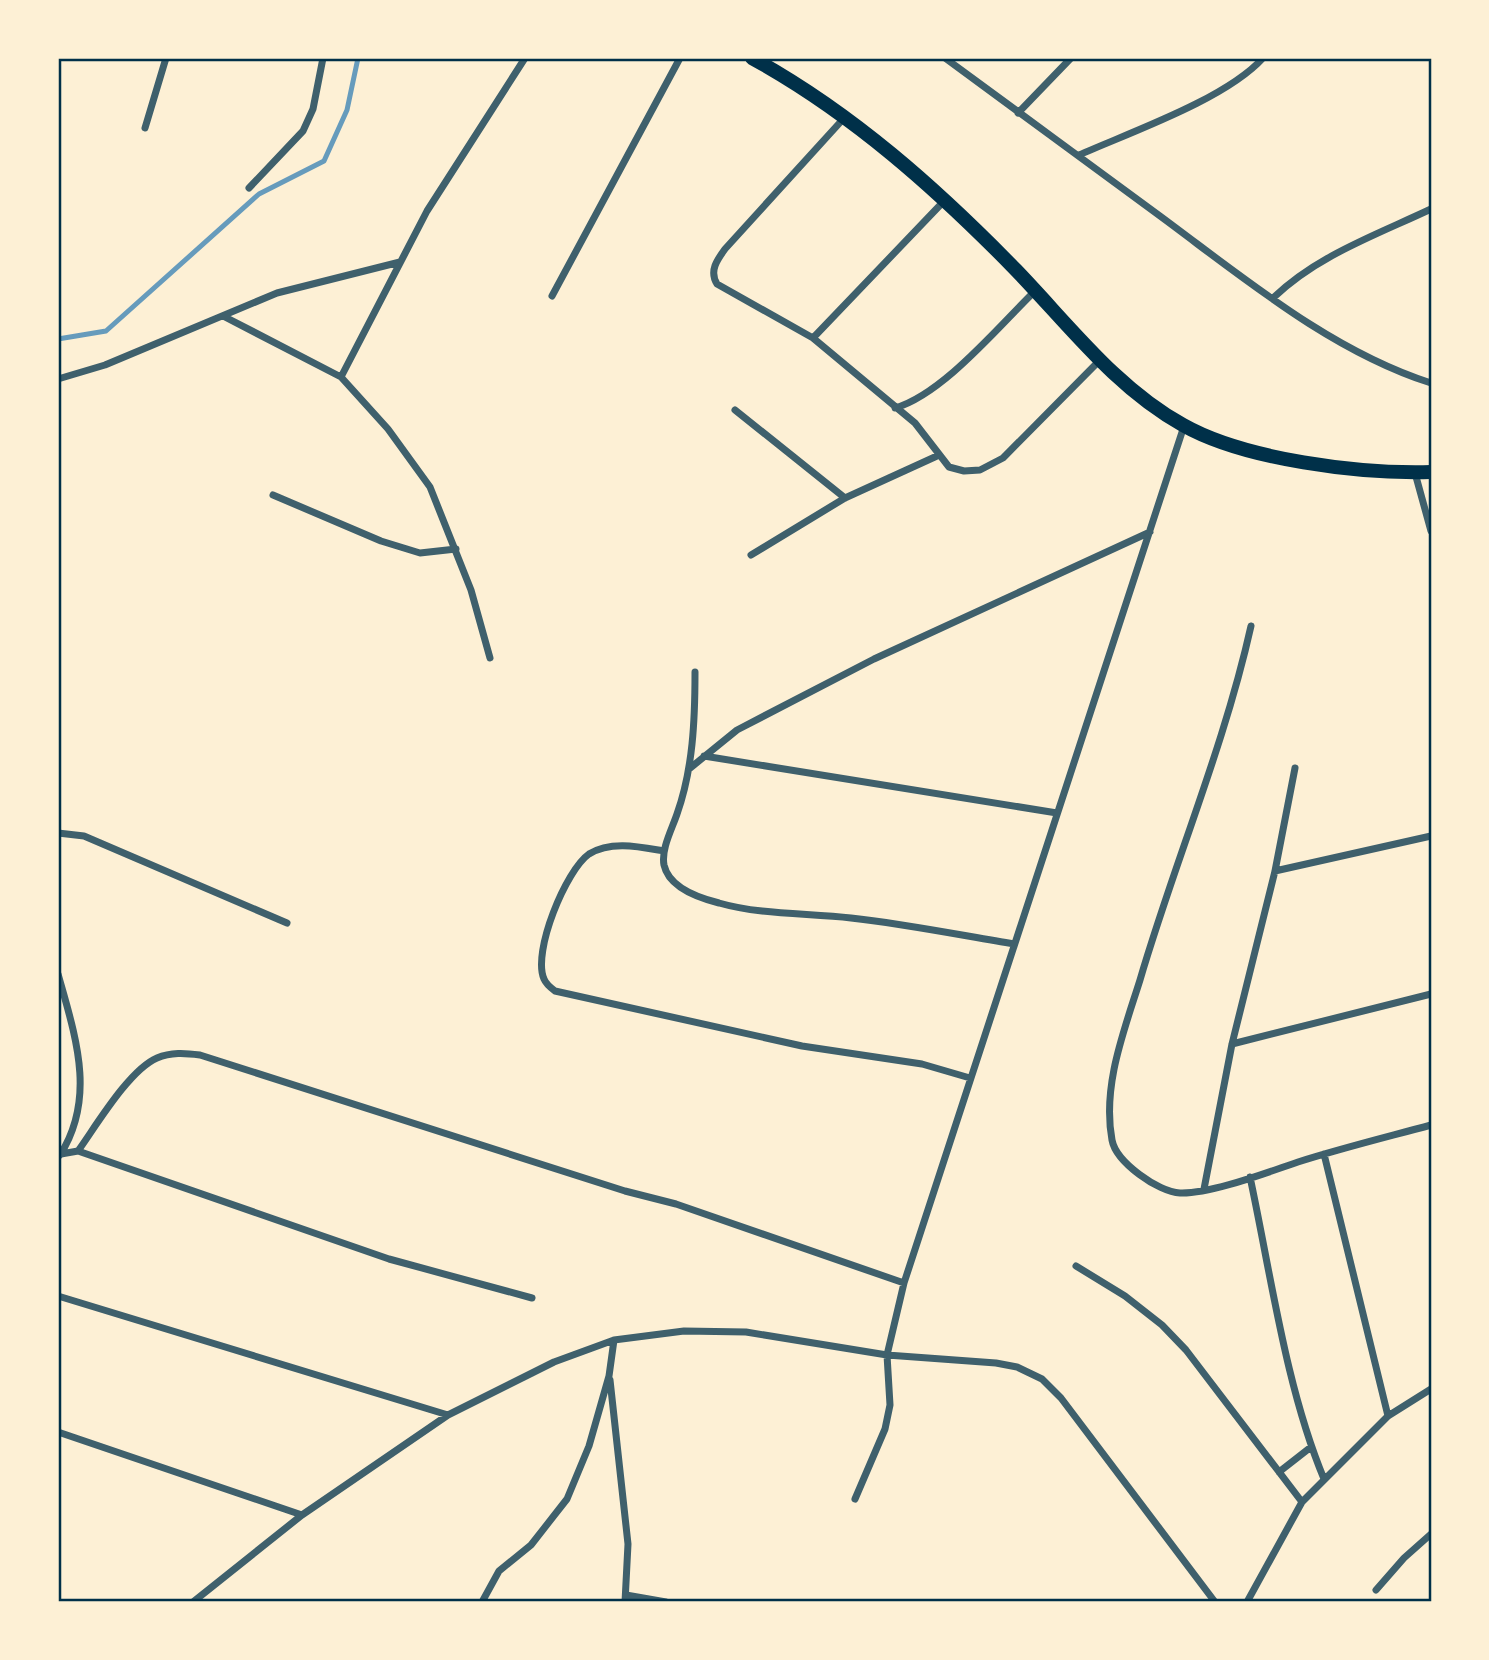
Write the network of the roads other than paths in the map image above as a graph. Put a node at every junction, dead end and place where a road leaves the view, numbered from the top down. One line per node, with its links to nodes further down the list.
1 (166, 58): 11 (street)
2 (323, 58): 13 (street)
3 (525, 58): 16 (street)
4 (680, 58): 18 (street)
5 (752, 58): 10 (main road)
6 (945, 58): 9 (street)
7 (1071, 58): 9 (street)
8 (1263, 58): 12 (street)
9 (1018, 113): 12 (street)
10 (845, 116): 14 (main road); 21 (street)
11 (145, 128)
12 (1079, 155): 19 (street)
13 (249, 188)
14 (945, 200): 17 (main road); 21 (street)
15 (1431, 209): 19 (street)
16 (400, 262): 20 (street); 23 (street)
17 (1035, 291): 22 (main road); 26 (street)
18 (552, 296)
19 (1273, 298): 25 (street)
20 (223, 316): 23 (street); 24 (street)
21 (813, 338): 26 (street)
22 (1100, 360): 28 (main road); 29 (street)
23 (341, 377): 36 (street)
24 (58, 380)
25 (1431, 383)
26 (895, 408): 29 (street)
27 (735, 410): 33 (street)
28 (1184, 426): 31 (main road); 35 (street)
29 (937, 456): 33 (street)
30 (1431, 472): 31 (main road)
31 (1415, 473): 34 (street)
32 (273, 495): 36 (street)
33 (845, 498): 37 (street)
34 (1431, 531)
35 (1150, 532): 41 (street); 44 (street)
36 (456, 550): 39 (street)
37 (751, 555)
38 (1251, 626): 60 (street)
39 (490, 658)
40 (695, 672): 43 (street)
41 (704, 756): 43 (street); 44 (street)
42 (1295, 768): 48 (street)
43 (689, 769): 47 (street)
44 (1057, 813): 50 (street)
45 (58, 833): 49 (street)
46 (1431, 836): 48 (street)
47 (664, 851): 50 (street); 54 (street)
48 (1275, 871): 53 (street)
49 (287, 923)
50 (1014, 944): 54 (street)
51 (58, 974): 58 (street)
52 (1431, 994): 53 (street)
53 (1232, 1044): 60 (street)
54 (970, 1078): 62 (street)
55 (1431, 1125): 57 (street)
56 (78, 1151): 58 (street); 62 (street); 64 (street)
57 (1324, 1154): 59 (street); 70 (street)
58 (59, 1155)
59 (1250, 1177): 60 (street); 72 (street)
60 (1204, 1189)
61 (1076, 1266): 73 (street)
62 (904, 1283): 66 (street)
63 (58, 1296): 69 (street)
64 (532, 1298)
65 (614, 1340): 66 (street); 67 (street); 69 (street)
66 (887, 1355): 75 (street); 84 (street)
67 (609, 1376): 80 (street); 82 (street)
68 (1431, 1389): 70 (street)
69 (448, 1415): 77 (street)
70 (1388, 1416): 74 (street)
71 (58, 1432): 77 (street)
72 (1311, 1447): 73 (street); 74 (street)
73 (1279, 1472): 76 (street)
74 (1324, 1479): 76 (street)
75 (855, 1499)
76 (1302, 1502): 85 (street)
77 (302, 1515): 81 (street)
78 (1431, 1534): 79 (street)
79 (1376, 1590)
80 (626, 1599): 83 (street)
81 (193, 1602)
82 (482, 1602)
83 (666, 1602)
84 (1214, 1602)
85 (1247, 1602)

